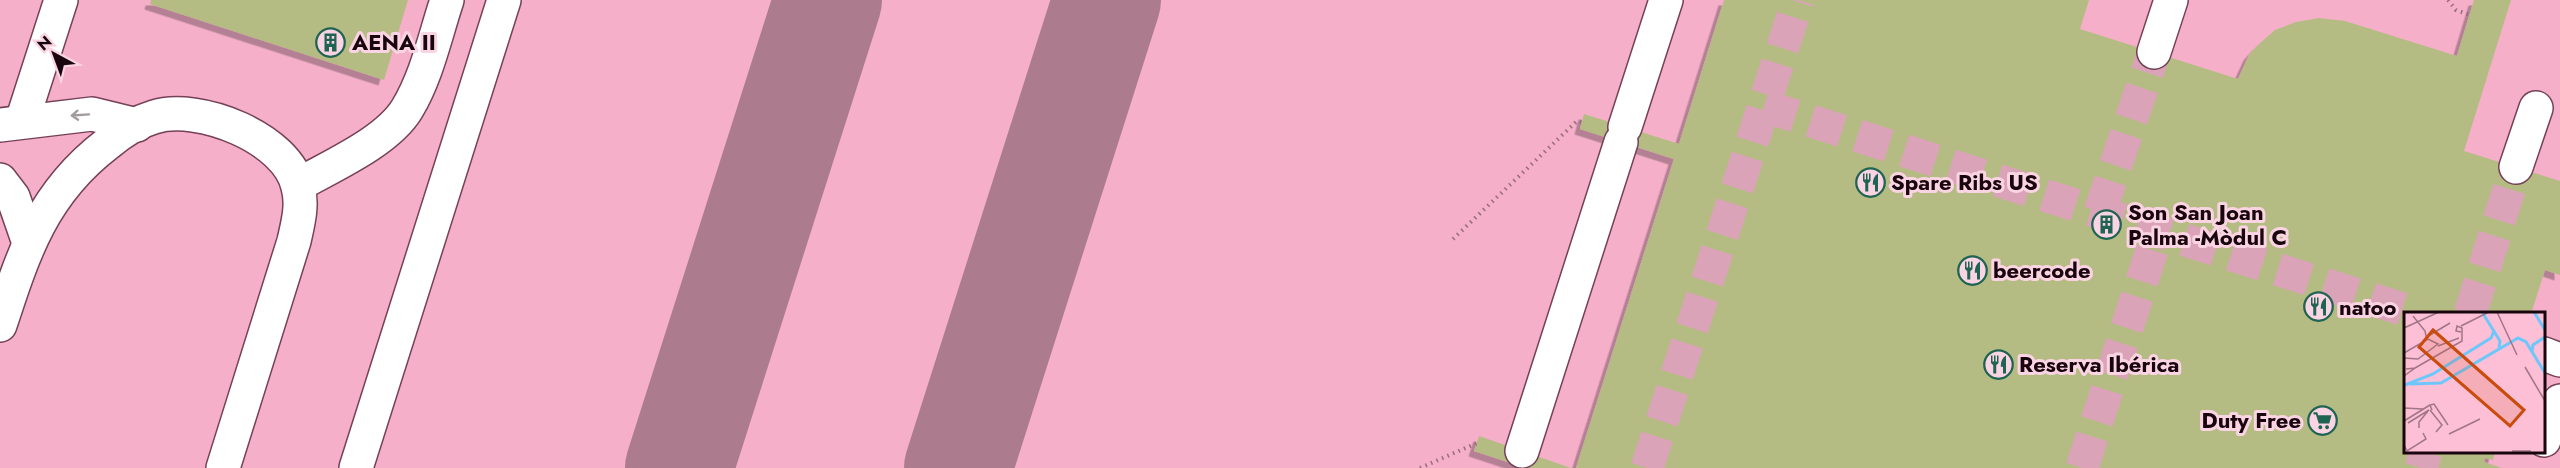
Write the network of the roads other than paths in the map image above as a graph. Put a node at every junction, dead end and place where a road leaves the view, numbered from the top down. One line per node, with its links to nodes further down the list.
1 (61, 0): 8 (lane)
2 (447, 0): 12 (lane)
3 (504, 0): 22 (lane)
4 (1666, 0): 20 (lane)
5 (2171, 0): 6 (lane)
6 (2154, 52)
7 (2536, 108): 10 (lane)
8 (11, 123): 9 (lane, one-way to 8)
9 (137, 124): 12 (lane); 13 (lane)
10 (2517, 167)
11 (0, 180): 13 (lane)
12 (298, 185): 21 (lane)
13 (29, 243): 14 (lane)
14 (0, 325)
15 (2545, 354): 16 (lane)
16 (2560, 360)
17 (2560, 401): 18 (lane)
18 (2545, 437)
19 (2540, 453): 23 (lane)
20 (1519, 461)
21 (223, 468)
22 (356, 468)
23 (2534, 468)

